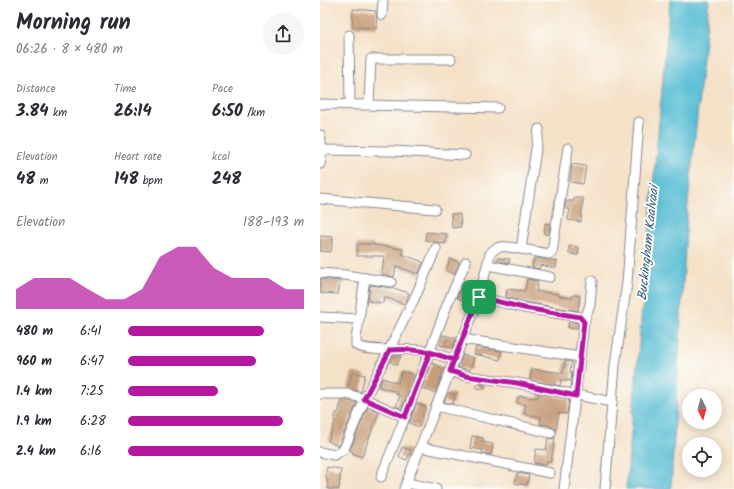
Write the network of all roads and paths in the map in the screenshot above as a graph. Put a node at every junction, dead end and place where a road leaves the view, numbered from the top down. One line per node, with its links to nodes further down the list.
1 (382, 0): 2 (street)
2 (382, 15)
3 (349, 35): 6 (street)
4 (451, 59): 7 (street)
5 (320, 104): 6 (street)
6 (350, 104): 7 (street)
7 (369, 104): 8 (street)
8 (498, 108)
9 (639, 122): 40 (street)
10 (538, 129): 19 (street)
11 (320, 135): 13 (street)
12 (568, 148): 19 (street)
13 (322, 150): 14 (street); 15 (street)
14 (465, 155)
15 (320, 164)
16 (320, 199): 17 (street)
17 (435, 209)
18 (436, 248): 32 (street)
19 (521, 249): 21 (street)
20 (466, 262): 33 (street)
21 (488, 265): 23 (street); 27 (street)
22 (320, 273): 24 (street)
23 (550, 277)
24 (364, 278): 26 (street); 29 (street)
25 (592, 281): 30 (street)
26 (391, 282)
27 (479, 297): 30 (street); 31 (street)
28 (320, 317): 29 (street)
29 (359, 319): 32 (street)
30 (584, 322): 34 (street)
31 (462, 339): 34 (street); 35 (street)
32 (390, 350): 33 (street); 39 (street)
33 (430, 352): 35 (street); 42 (street)
34 (580, 358): 38 (street)
35 (454, 360): 36 (street)
36 (450, 371): 38 (street); 41 (street)
37 (320, 394): 39 (street)
38 (576, 396): 40 (street); 50 (street)
39 (364, 399): 42 (street); 45 (street)
40 (612, 402): 51 (street)
41 (436, 406): 43 (street); 44 (street)
42 (405, 417): 47 (street)
43 (551, 433)
44 (420, 447): 46 (street); 48 (street)
45 (320, 452)
46 (550, 473)
47 (381, 477)
48 (405, 486): 49 (street)
49 (436, 489)
50 (564, 489)
51 (605, 489)

